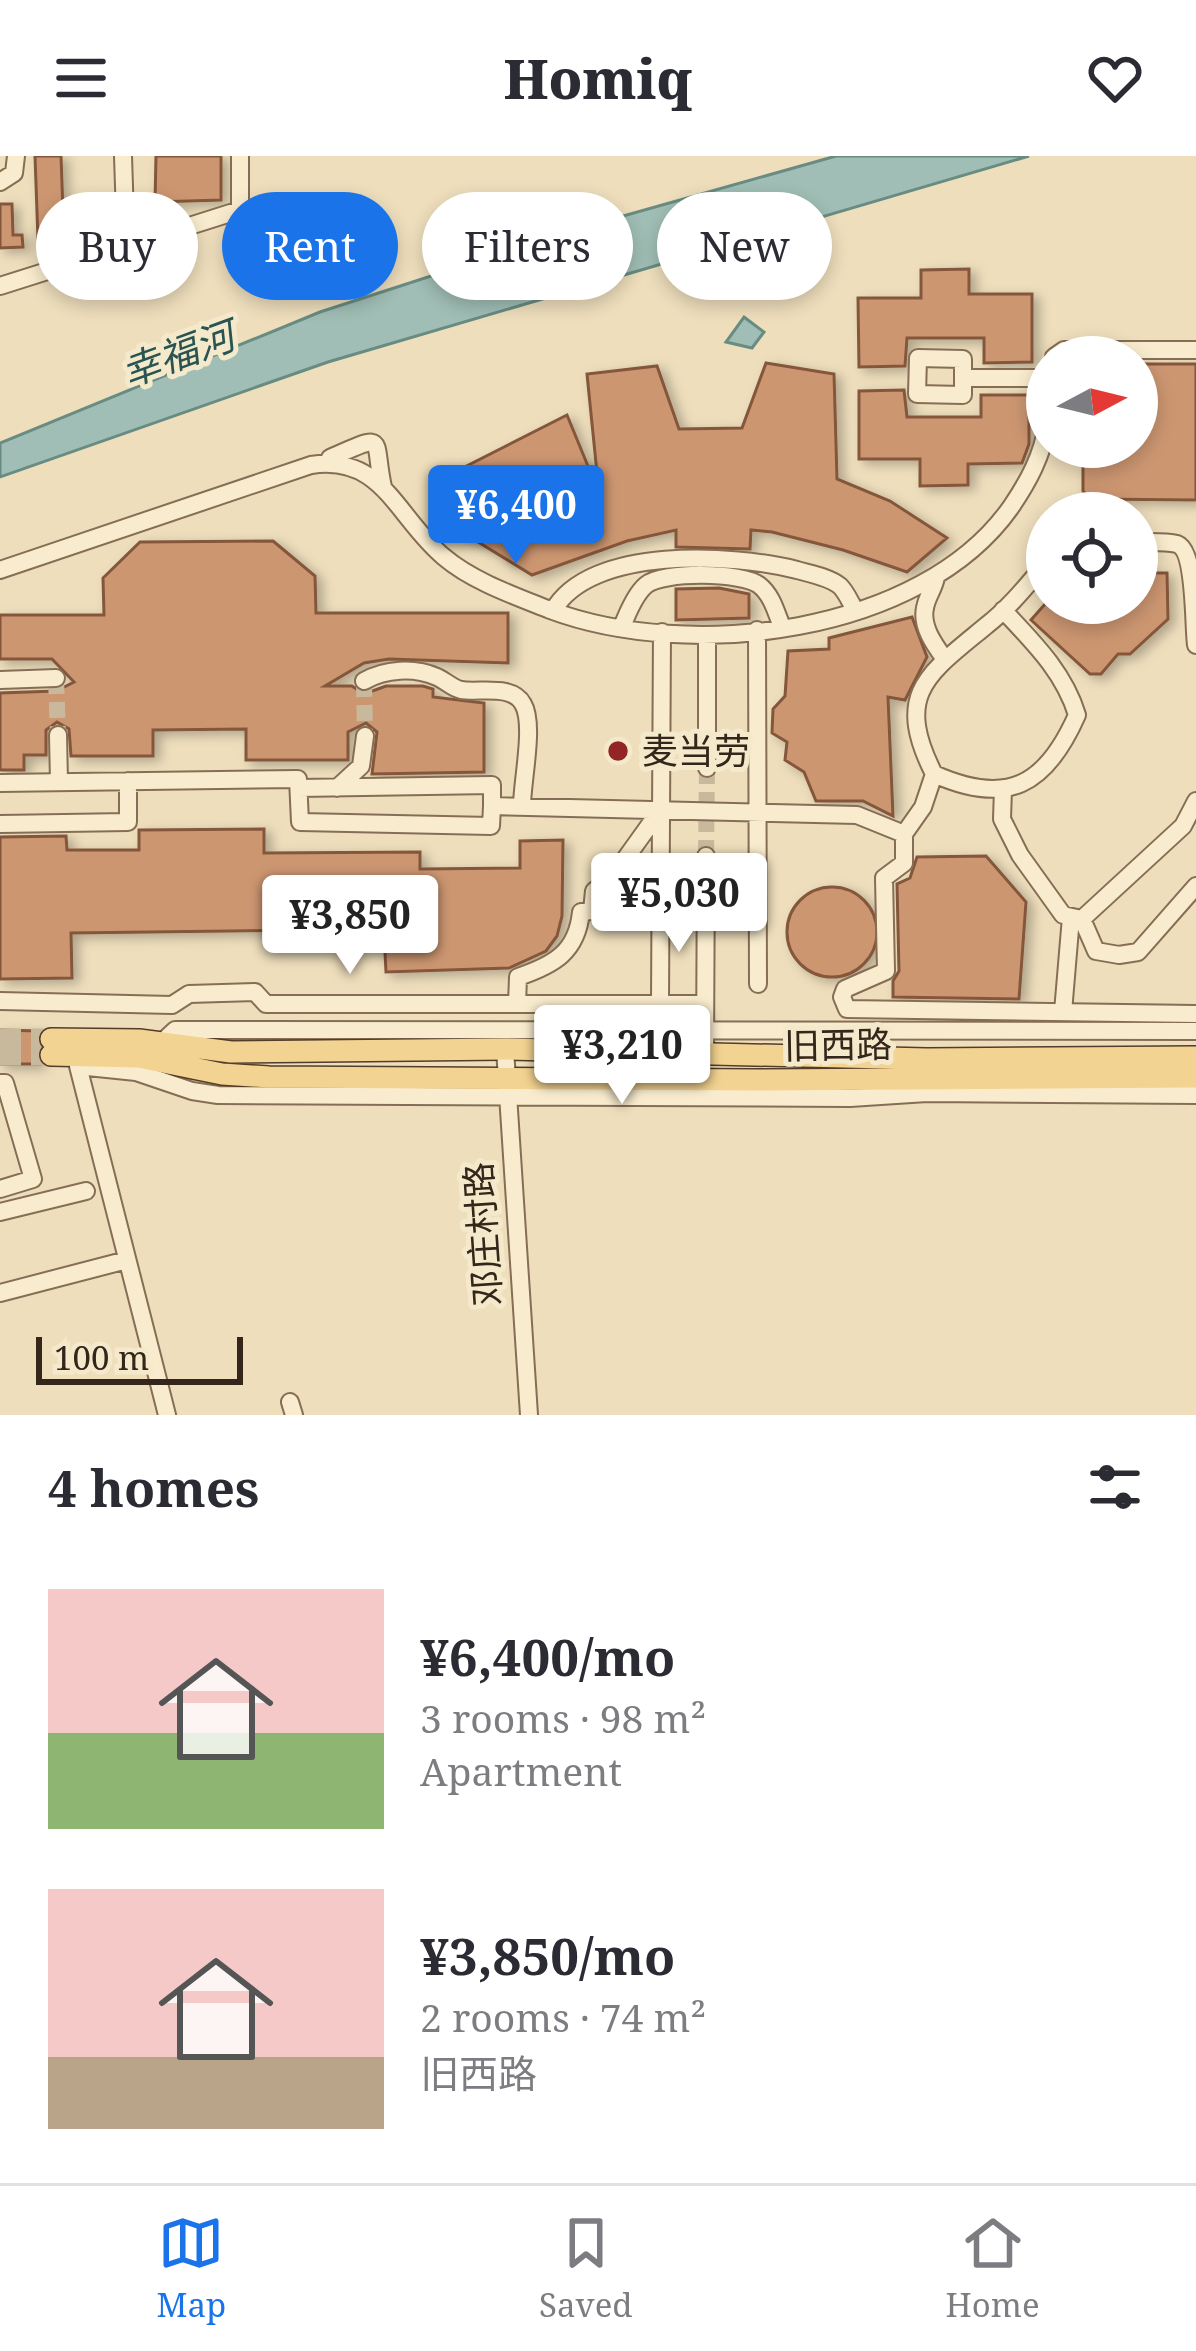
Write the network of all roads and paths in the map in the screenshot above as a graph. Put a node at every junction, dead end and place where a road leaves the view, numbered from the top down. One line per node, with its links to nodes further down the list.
1 (16, 156): 4 (street)
2 (123, 156): 5 (street)
3 (240, 156): 6 (street)
4 (0, 182)
5 (124, 192)
6 (198, 224)
7 (36, 275): 8 (street)
8 (0, 286)
9 (1158, 350): 10 (street)
10 (1196, 350)
11 (963, 378): 12 (street)
12 (1026, 379)
13 (318, 464): 15 (street); 15 (street); 17 (street)
14 (1033, 468): 18 (street)
15 (383, 488): 22 (street)
16 (1158, 543): 28 (street)
17 (0, 570)
18 (936, 577): 20 (street); 29 (street)
19 (1026, 585): 21 (street)
20 (854, 610): 22 (street); 24 (street)
21 (1004, 610): 29 (street); 42 (street)
22 (553, 611): 23 (street)
23 (622, 627): 24 (street); 26 (street)
24 (782, 627): 25 (street)
25 (757, 630): 27 (street); 47 (street)
26 (662, 632): 27 (street); 46 (street)
27 (707, 635): 35 (street)
28 (1196, 645)
29 (944, 658): 36 (street)
30 (56, 678): 31 (street)
31 (0, 680)
32 (364, 681): 45 (street)
33 (58, 735): 37 (street)
34 (364, 736): 41 (street)
35 (707, 768)
36 (934, 774): 42 (street); 49 (street)
37 (59, 782): 38 (street); 39 (street)
38 (128, 782): 40 (street); 48 (street)
39 (0, 783)
40 (298, 788): 41 (street); 44 (street)
41 (338, 788): 44 (street)
42 (1003, 789): 52 (street)
43 (1196, 801): 52 (street)
44 (492, 806): 45 (street)
45 (522, 806): 46 (street)
46 (661, 809): 47 (street); 55 (street); 56 (street)
47 (758, 812): 49 (street); 53 (street)
48 (0, 824)
49 (904, 834): 58 (street)
50 (706, 856): 57 (street)
51 (1196, 886): 52 (street)
52 (1077, 918): 58 (street)
53 (758, 984)
54 (0, 1001): 55 (street)
55 (518, 1004): 56 (street)
56 (660, 1004): 57 (street)
57 (705, 1004): 60 (street)
58 (1063, 1012): 59 (street)
59 (1196, 1014)
60 (705, 1030): 61 (street); 62 (street); 64 (street)
61 (1196, 1031)
62 (161, 1043): 63 (main road, 旧西路); 66 (main road, 旧西路)
63 (505, 1049): 64 (main road, 旧西路); 69 (street, 邓庄村路)
64 (705, 1054): 65 (main road, 旧西路)
65 (1196, 1057)
66 (77, 1061): 69 (main road, 旧西路); 74 (street)
67 (1196, 1077): 69 (main road, 旧西路)
68 (0, 1082): 71 (street)
69 (506, 1088): 70 (street); 77 (street, 邓庄村路)
70 (1196, 1095)
71 (3, 1188): 73 (street)
72 (86, 1190): 73 (street)
73 (5, 1210)
74 (127, 1260): 75 (street); 76 (street)
75 (0, 1293)
76 (167, 1415)
77 (530, 1415)

